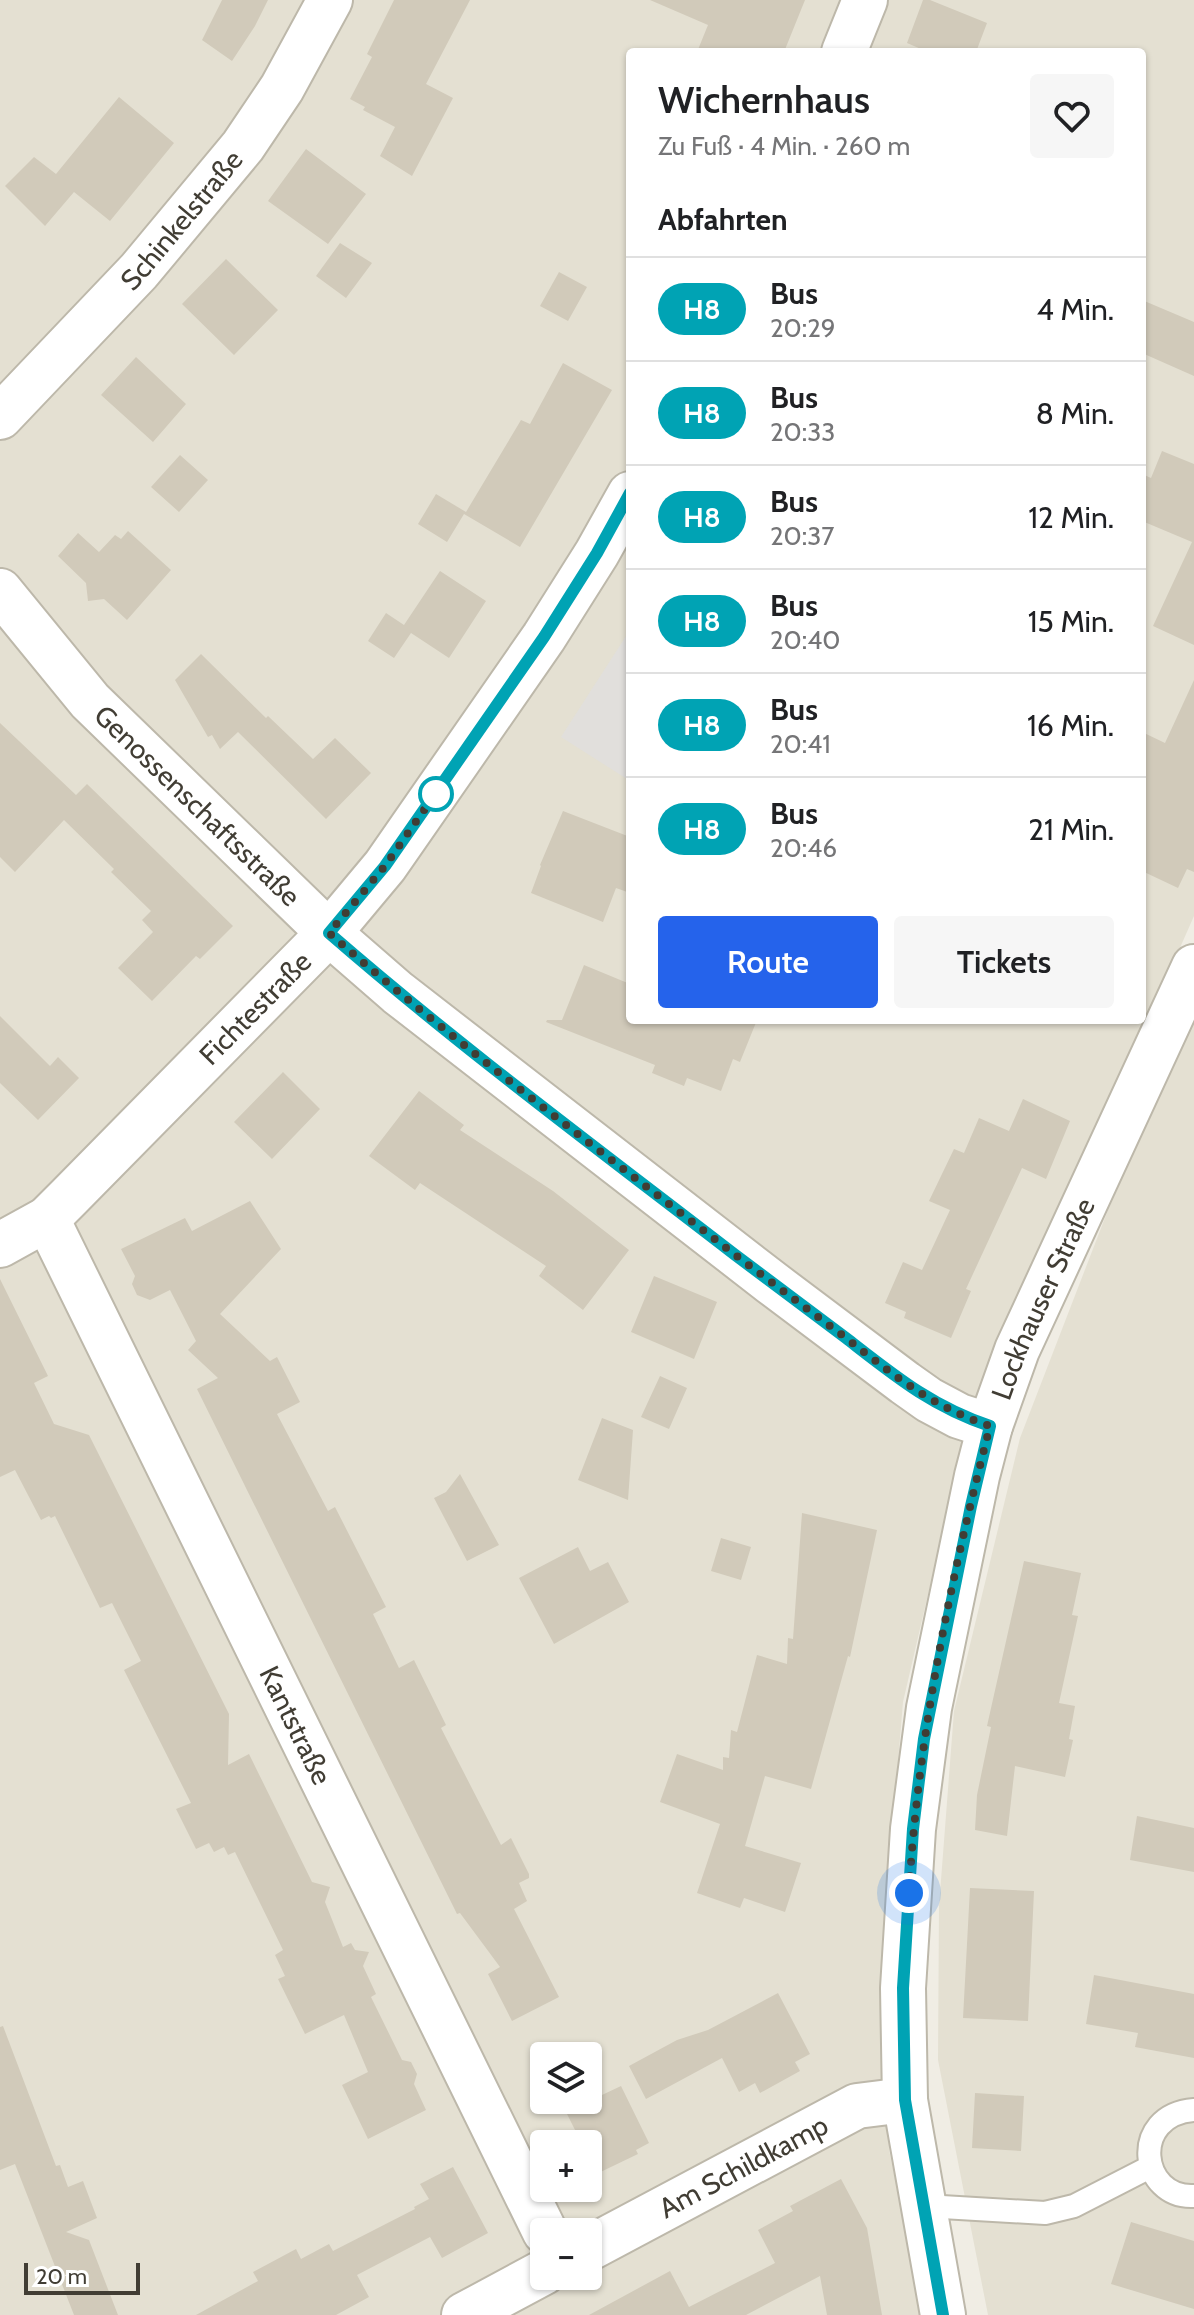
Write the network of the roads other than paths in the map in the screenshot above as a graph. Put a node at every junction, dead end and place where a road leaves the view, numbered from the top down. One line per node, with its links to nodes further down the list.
1 (330, 0): 4 (street, Schinkelstraße)
2 (865, 0): 3 (street)
3 (846, 48)
4 (0, 417)
5 (626, 501): 7 (street, Fichtestraße)
6 (0, 591): 7 (street, Genossenschaftsstraße)
7 (329, 933): 9 (street, Fichtestraße); 11 (street, Genossenschaftsstraße)
8 (1194, 967): 11 (street, Lockhauser Straße)
9 (47, 1219): 10 (street, Fichtestraße); 17 (street, Kantstraße)
10 (0, 1245)
11 (990, 1426): 12 (street, Lockhauser Straße)
12 (905, 2100): 16 (street, Lockhauser Straße); 18 (street, Am Schildkamp)
13 (1194, 2110): 14 (lane)
14 (1150, 2167): 15 (lane); 16 (lane)
15 (1194, 2196)
16 (925, 2206): 21 (street, Lockhauser Straße)
17 (538, 2218)
18 (602, 2242)
19 (530, 2280): 20 (street)
20 (464, 2315)
21 (943, 2315)

